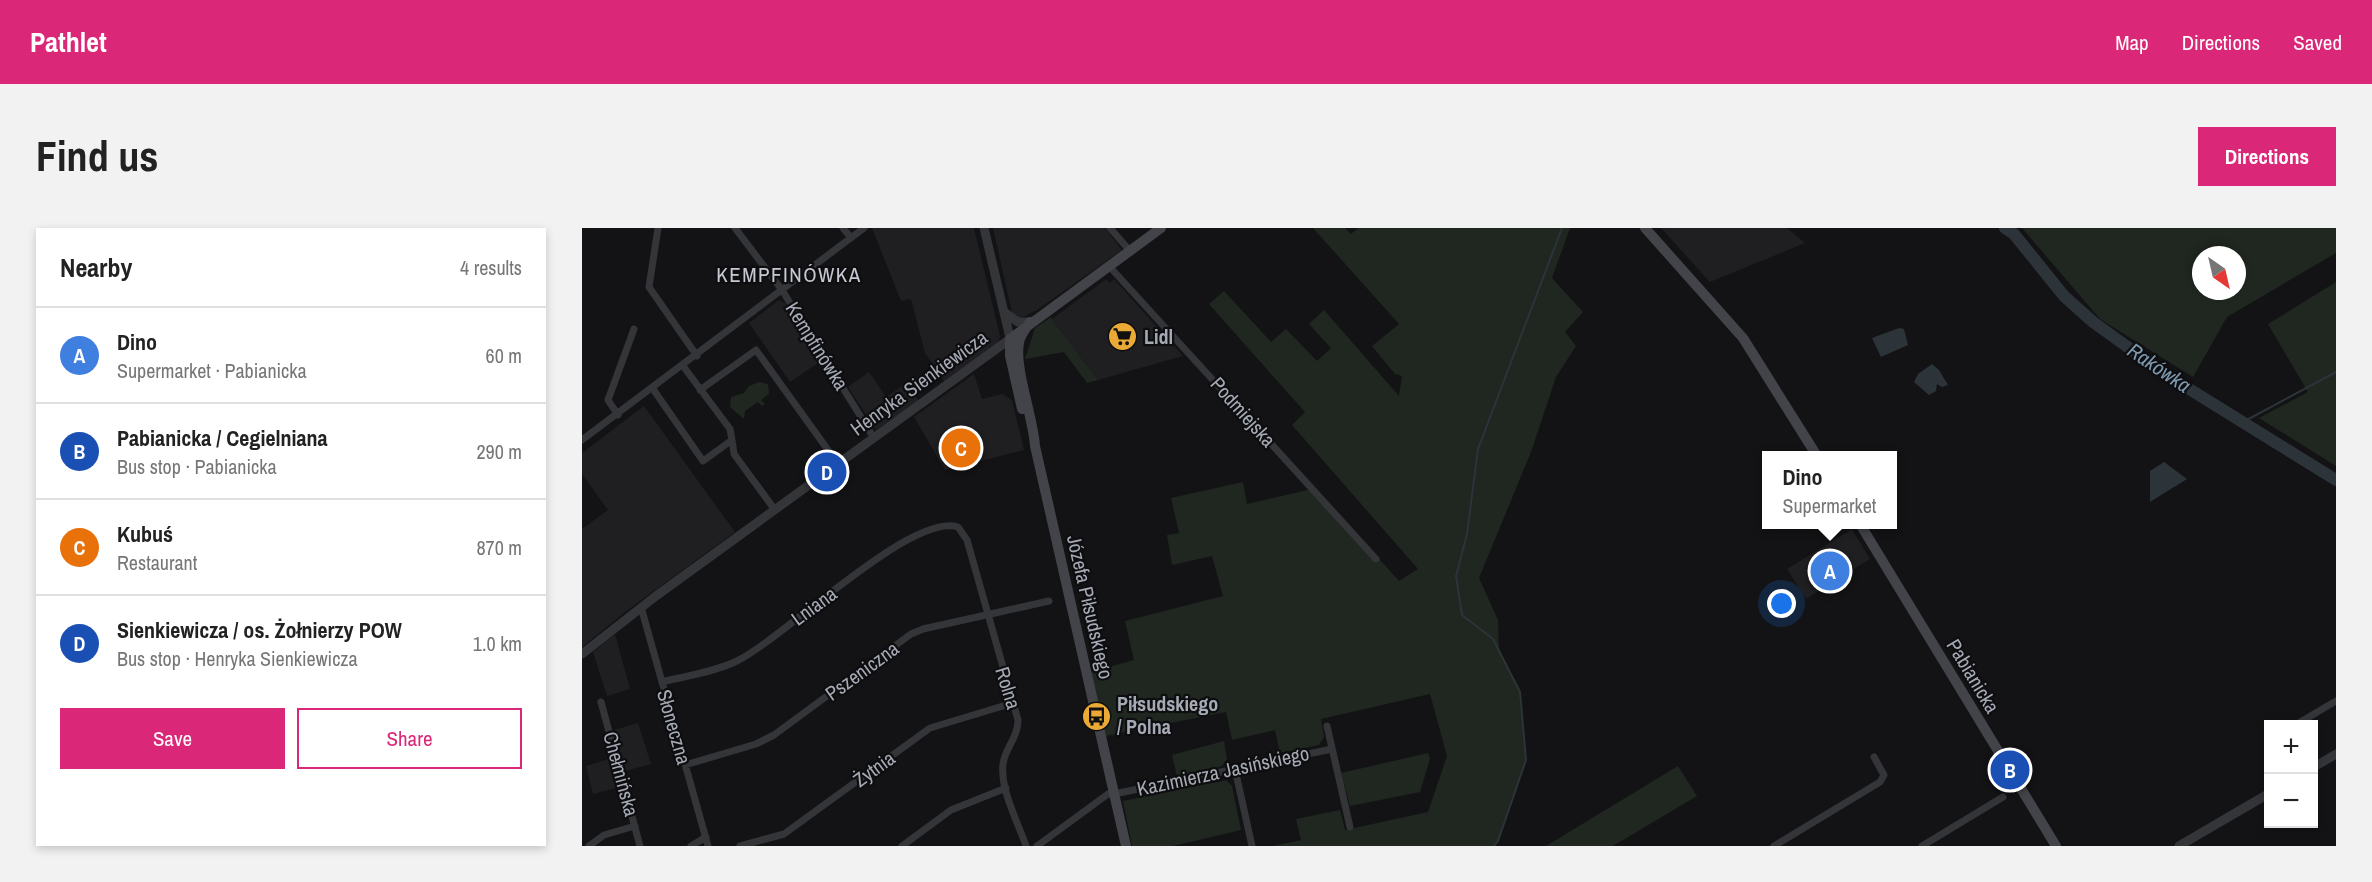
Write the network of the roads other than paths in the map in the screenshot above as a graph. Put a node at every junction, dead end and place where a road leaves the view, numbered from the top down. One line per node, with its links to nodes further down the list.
1 (658, 228): 18 (street)
2 (735, 228): 12 (street, Kempfinówka)
3 (843, 228): 9 (street)
4 (864, 228): 9 (street)
5 (984, 228): 13 (street, Józefa Piłsudskiego)
6 (1110, 228): 10 (street)
7 (1161, 228): 10 (main road, Henryka Sienkiewicza)
8 (1644, 228): 27 (main road)
9 (850, 238): 12 (street)
10 (1130, 251): 11 (main road, Henryka Sienkiewicza)
11 (1109, 266): 14 (main road, Henryka Sienkiewicza); 32 (street, Podmiejska)
12 (782, 290): 18 (street); 24 (street, Kempfinówka)
13 (1004, 312): 14 (street); 16 (street, Józefa Piłsudskiego)
14 (1030, 322): 16 (main road, Henryka Sienkiewicza); 19 (main road)
15 (634, 329): 23 (street)
16 (1010, 339): 17 (street, Henryka Sienkiewicza); 19 (main road, Józefa Piłsudskiego)
17 (995, 350): 19 (street); 24 (street, Henryka Sienkiewicza)
18 (697, 356): 20 (street)
19 (1014, 358): 50 (main road, Józefa Piłsudskiego)
20 (683, 366): 21 (street); 22 (street)
21 (653, 389): 23 (street); 26 (street)
22 (700, 390): 26 (street); 28 (street)
23 (618, 415): 25 (street)
24 (874, 438): 28 (street, Henryka Sienkiewicza)
25 (582, 440)
26 (732, 440): 29 (street)
27 (1814, 451)
28 (838, 464): 29 (street, Henryka Sienkiewicza)
29 (775, 510): 34 (street, Henryka Sienkiewicza)
30 (961, 529): 35 (street, Rolna); 37 (street, Lniana)
31 (1862, 529): 68 (main road, Pabianicka)
32 (1376, 559)
33 (1049, 601): 35 (street, Pszeniczna)
34 (641, 607): 36 (street, Henryka Sienkiewicza); 37 (street, Słoneczna)
35 (987, 615): 40 (street, Rolna); 47 (street, Pszeniczna)
36 (582, 654)
37 (662, 682): 47 (street, Słoneczna)
38 (2336, 701): 41 (street)
39 (601, 702): 53 (street, Chełmińska)
40 (1013, 703): 49 (street, Rolna); 60 (street, Żytnia)
41 (2304, 720)
42 (1327, 726): 43 (street)
43 (1332, 749): 48 (street, Kazimierza Jasińskiego); 54 (street)
44 (2336, 754): 46 (street)
45 (1874, 757): 66 (street)
46 (2318, 764)
47 (685, 765): 55 (street, Słoneczna)
48 (1234, 769): 50 (street, Kazimierza Jasińskiego); 65 (street)
49 (1006, 789): 61 (street); 62 (street, Rolna)
50 (1114, 793): 63 (street, Kazimierza Jasińskiego); 64 (main road, Józefa Piłsudskiego)
51 (2264, 796): 69 (street)
52 (2004, 797): 67 (street)
53 (635, 826): 56 (street); 57 (street, Chełmińska)
54 (1350, 827)
55 (706, 837): 58 (street); 59 (street, Słoneczna)
56 (589, 846)
57 (640, 846)
58 (691, 846)
59 (708, 846)
60 (740, 846)
61 (902, 846)
62 (1026, 846)
63 (1037, 846)
64 (1126, 846)
65 (1252, 846)
66 (1774, 846)
67 (1922, 846)
68 (2056, 846)
69 (2179, 846)

